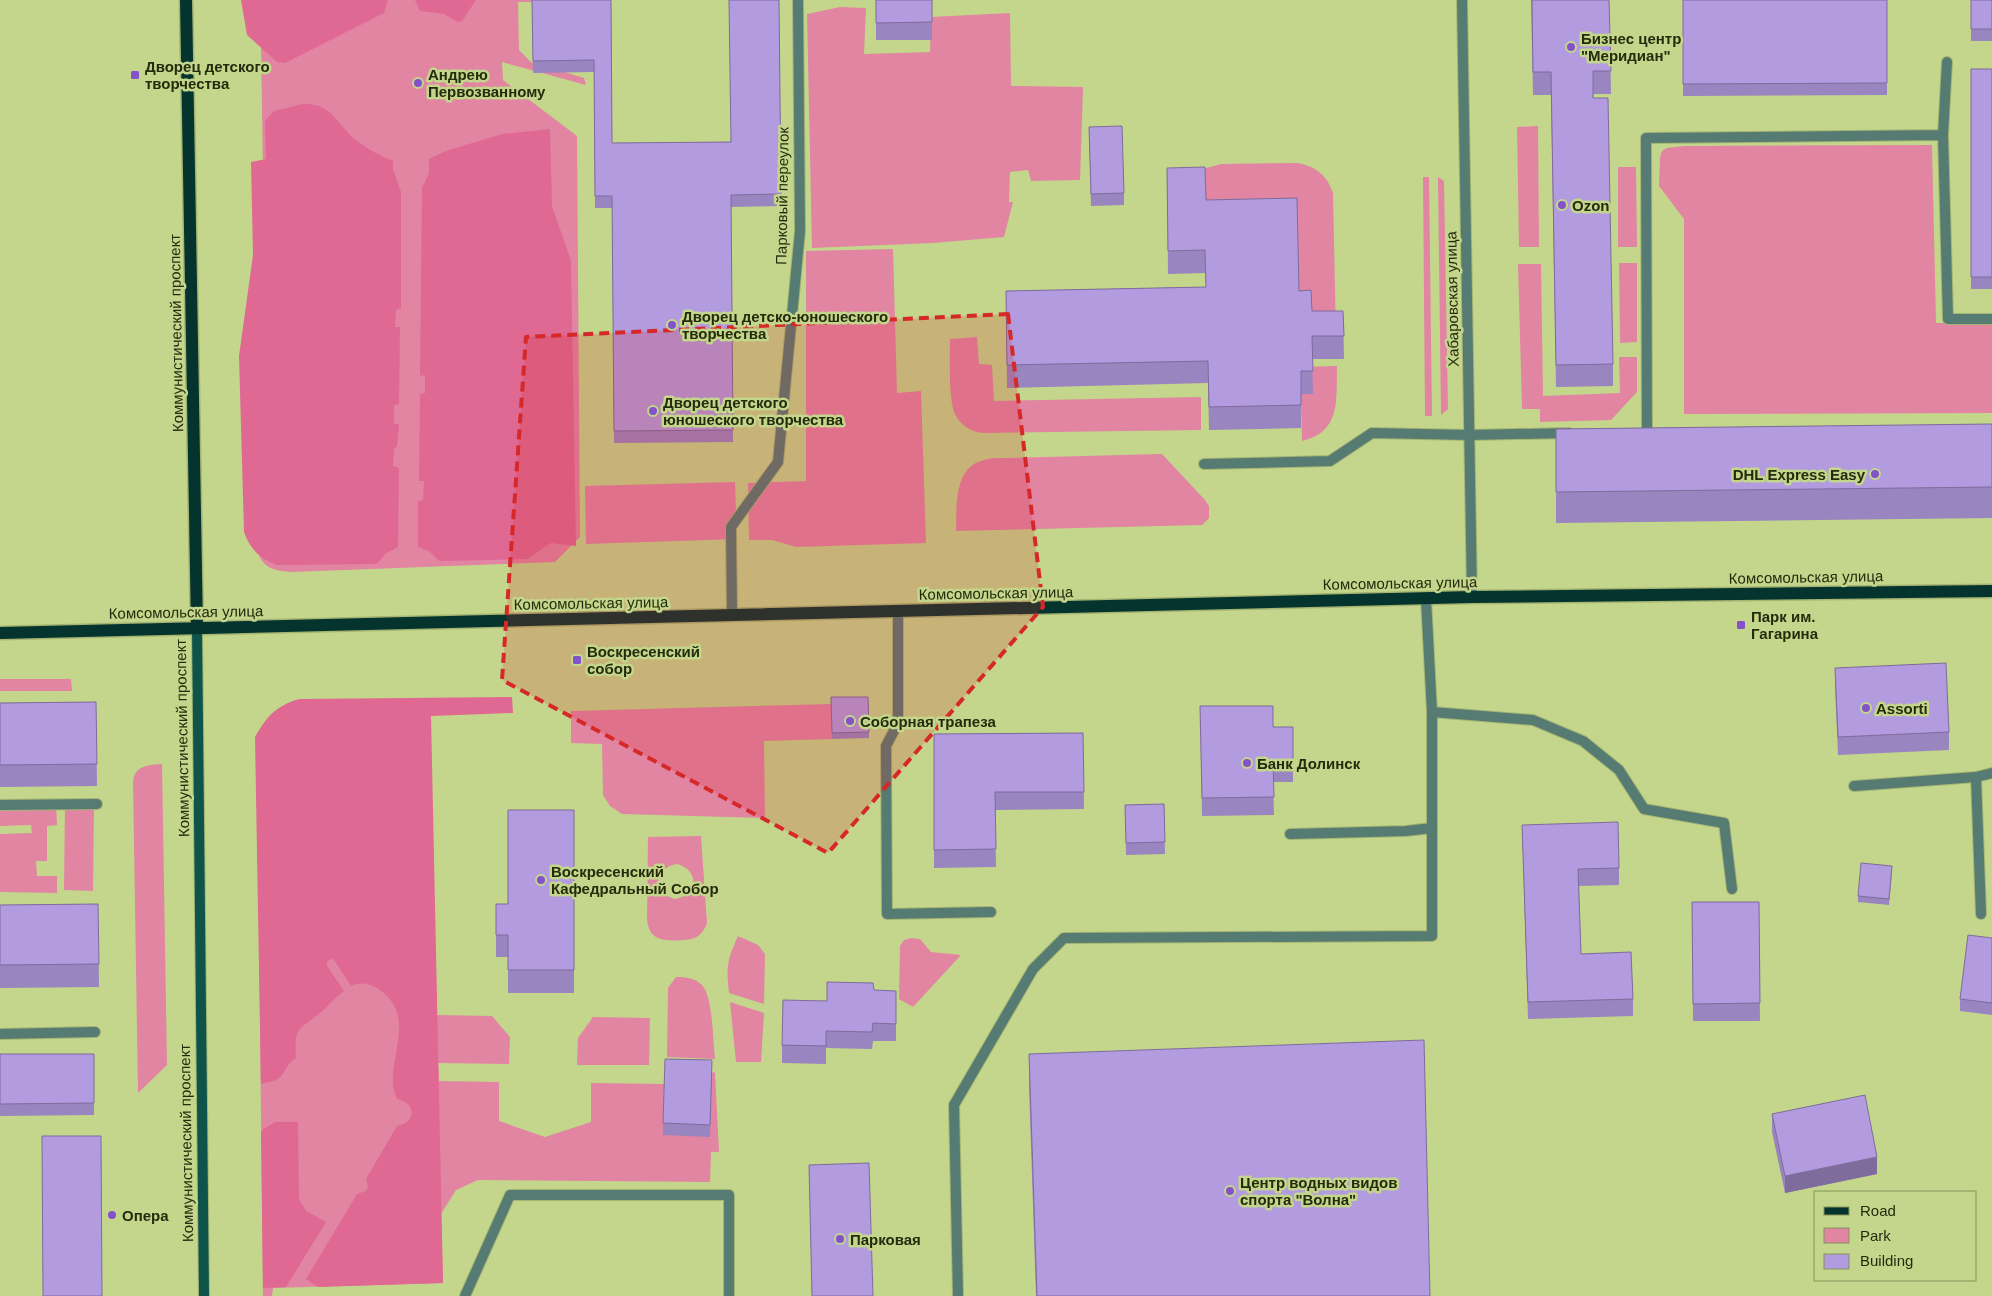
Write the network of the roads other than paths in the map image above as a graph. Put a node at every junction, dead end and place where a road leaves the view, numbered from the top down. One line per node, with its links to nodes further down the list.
1 (186, 0): 16 (main road, Коммунистический проспект)
2 (798, 0): 15 (street, Парковый переулок)
3 (1462, 0): 9 (street, Хабаровская улица)
4 (1947, 62): 5 (street)
5 (1943, 135): 6 (street); 7 (street)
6 (1992, 318)
7 (1647, 431)
8 (1579, 432): 9 (street)
9 (1470, 435): 10 (street); 12 (street, Хабаровская улица)
10 (1204, 464)
11 (1992, 591): 12 (main road, Комсомольская улица)
12 (1472, 597): 13 (main road, Комсомольская улица)
13 (1426, 599): 14 (main road, Комсомольская улица); 18 (street)
14 (898, 612): 15 (main road, Комсомольская улица); 27 (street)
15 (732, 616): 16 (main road, Комсомольская улица)
16 (197, 628): 17 (main road, Комсомольская улица); 31 (main road, Коммунистический проспект)
17 (0, 632)
18 (1432, 712): 24 (street); 26 (street)
19 (1992, 773): 20 (street)
20 (1976, 777): 21 (street); 28 (street)
21 (1854, 786)
22 (97, 804): 23 (street)
23 (0, 805)
24 (1432, 828): 25 (street); 34 (street)
25 (1290, 834)
26 (1732, 889)
27 (990, 912)
28 (1981, 914)
29 (95, 1032): 30 (street)
30 (0, 1034)
31 (204, 1296)
32 (465, 1296): 33 (street)
33 (729, 1296)
34 (958, 1296)

